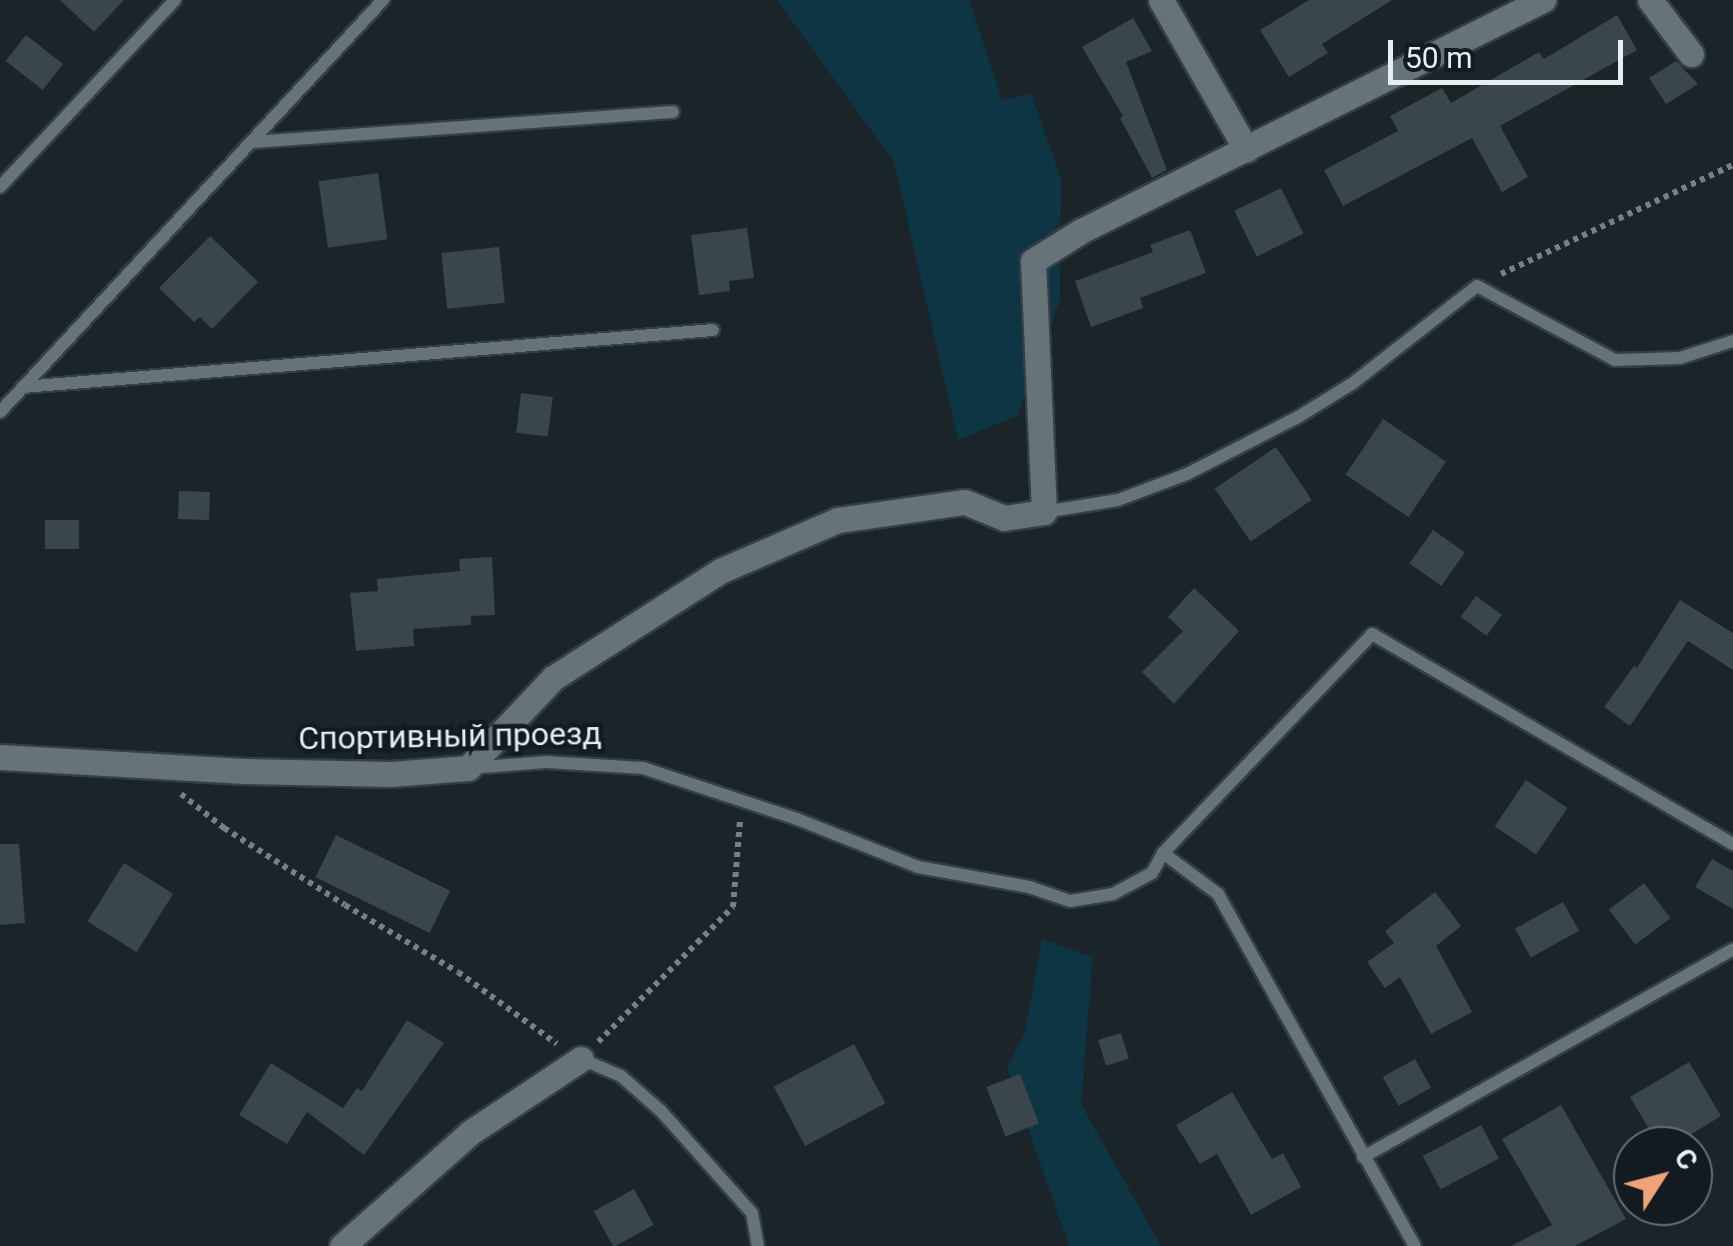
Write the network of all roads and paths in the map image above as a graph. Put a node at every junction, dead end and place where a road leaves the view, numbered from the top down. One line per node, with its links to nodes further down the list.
1 (175, 0): 11 (lane)
2 (384, 0): 8 (lane)
3 (1161, 0): 9 (street)
4 (1543, 0): 9 (street)
5 (1650, 0): 6 (street)
6 (1691, 54)
7 (673, 112): 8 (lane)
8 (252, 142): 15 (lane)
9 (1246, 149): 17 (street)
10 (1733, 164): 12 (path)
11 (0, 186)
12 (1477, 286): 14 (lane); 17 (lane)
13 (713, 330): 15 (lane)
14 (1733, 341)
15 (22, 387): 16 (lane)
16 (0, 412)
17 (1044, 512): 20 (street)
18 (0, 757): 19 (street, Спортивный проезд)
19 (140, 763): 20 (street, Спортивный проезд); 25 (path)
20 (468, 768): 21 (lane, Спортивный проезд)
21 (741, 800): 23 (lane, Спортивный проезд); 25 (path)
22 (1733, 844): 23 (lane, Спортивный проезд)
23 (1163, 853): 26 (lane)
24 (1733, 949): 26 (lane)
25 (581, 1060): 27 (street); 28 (lane)
26 (1363, 1157): 29 (lane)
27 (342, 1246)
28 (758, 1246)
29 (1415, 1246)

